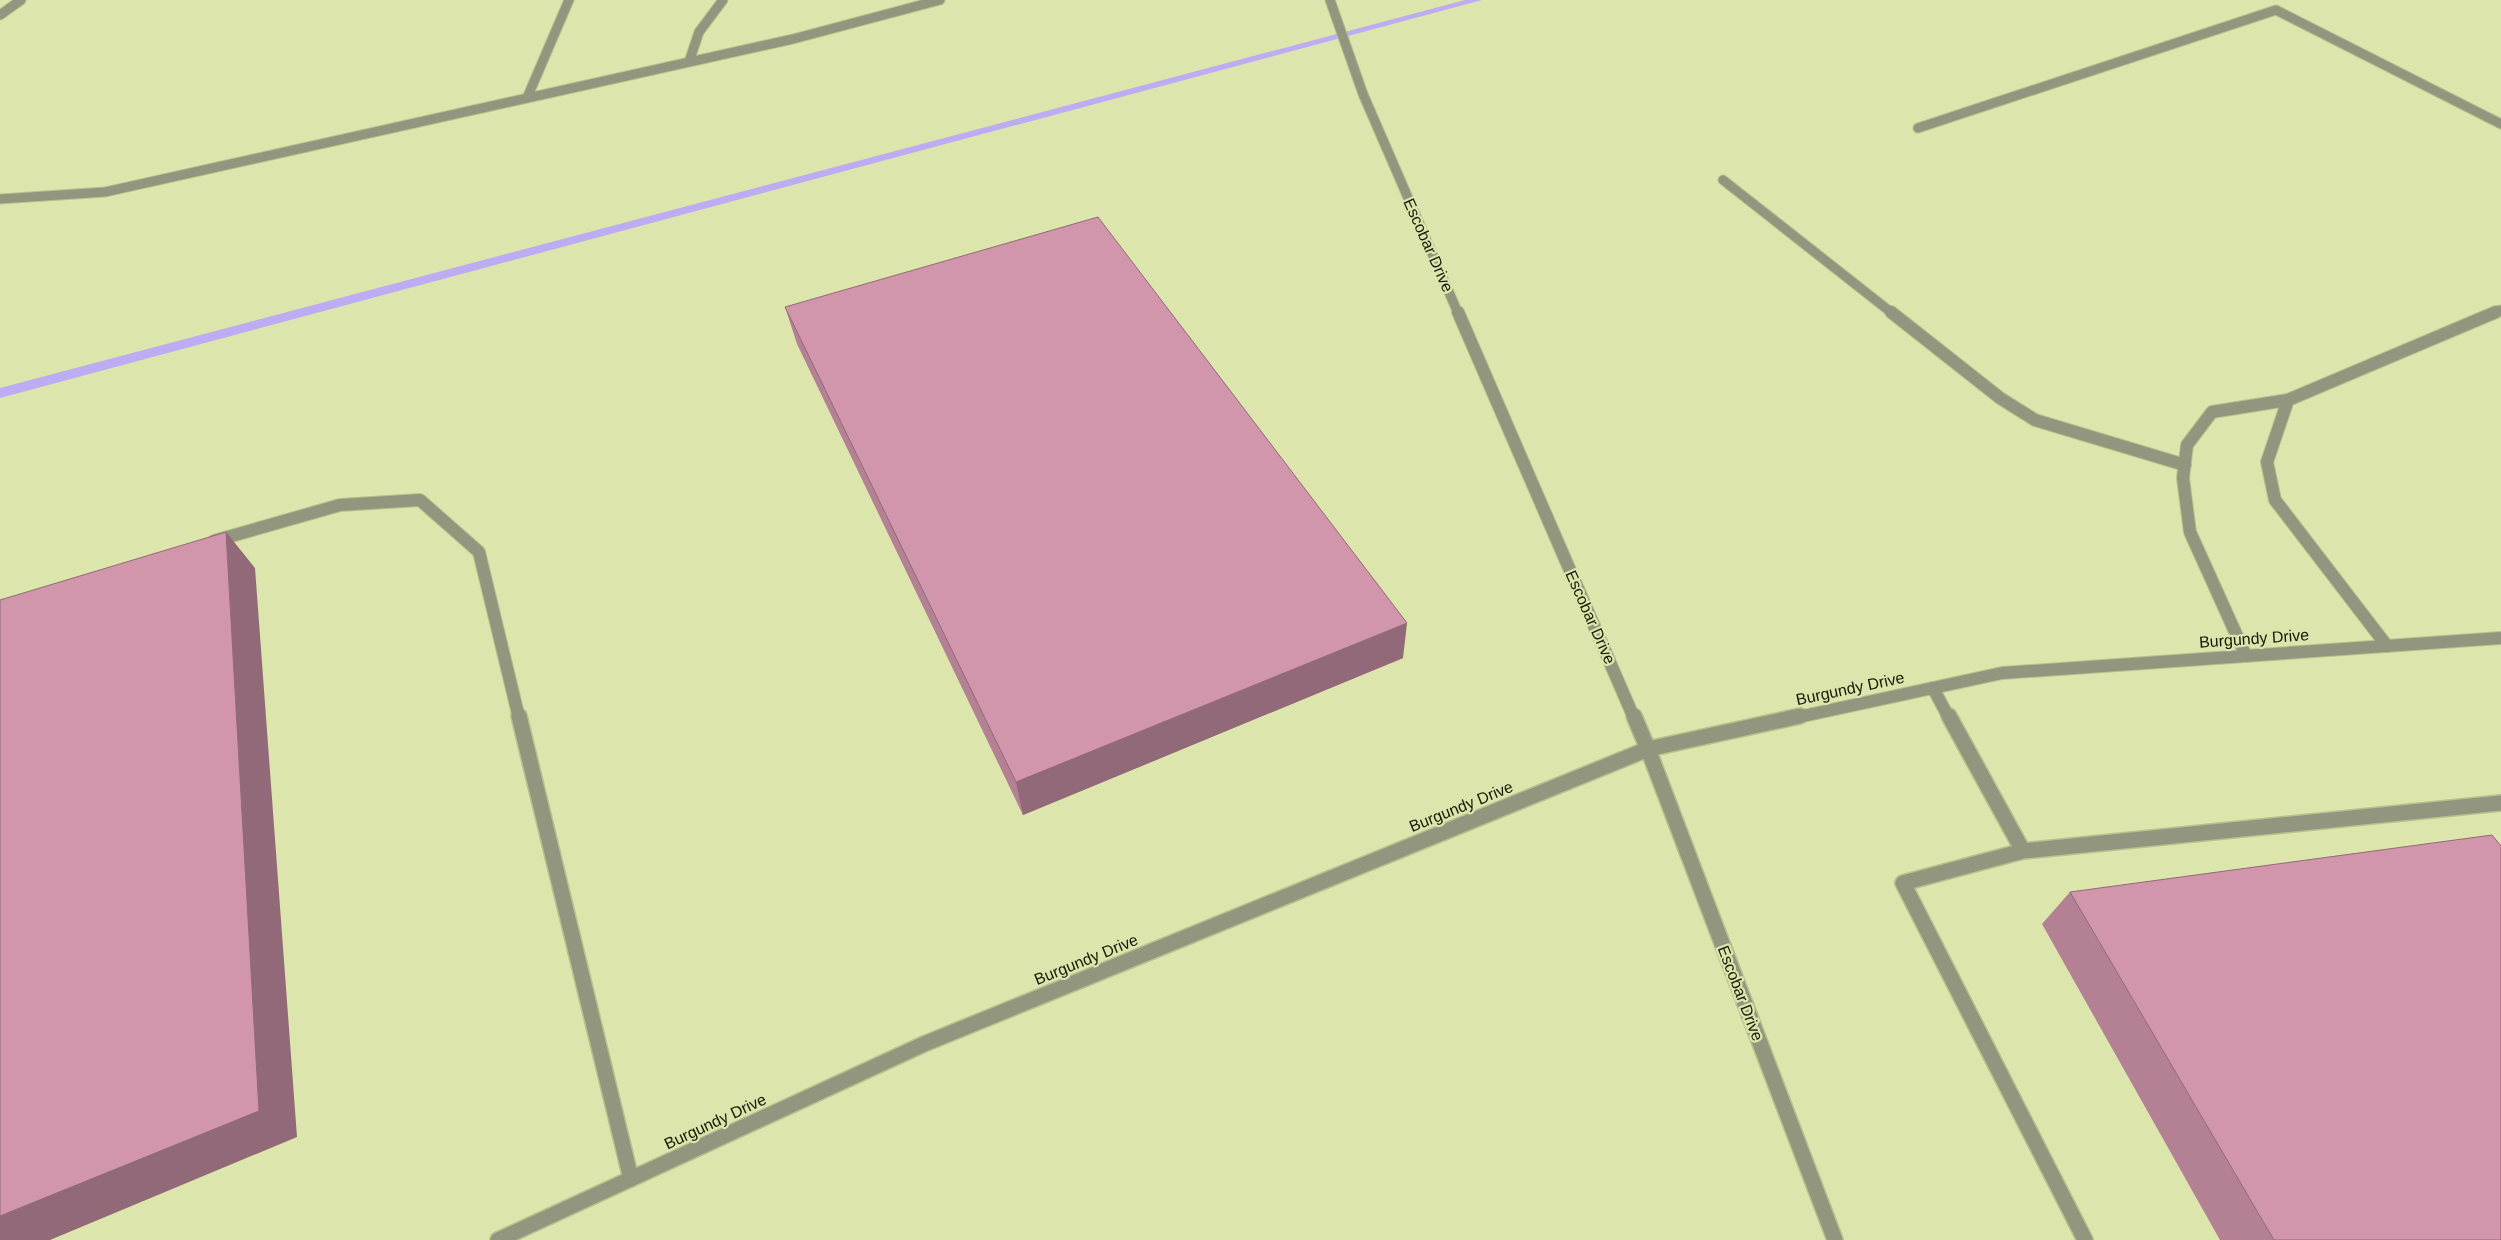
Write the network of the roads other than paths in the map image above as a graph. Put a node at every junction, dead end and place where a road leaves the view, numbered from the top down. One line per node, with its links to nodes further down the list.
1 (21, 0): 6 (street)
2 (569, 0): 8 (street)
3 (724, 0): 7 (street)
4 (940, 0): 7 (street)
5 (1330, 0): 21 (street, Escobar Drive)
6 (0, 15)
7 (689, 62): 8 (street)
8 (527, 98): 12 (street)
9 (2501, 124): 10 (street)
10 (1918, 128)
11 (1723, 180): 15 (street)
12 (0, 199)
13 (2501, 310): 14 (street)
14 (2288, 400): 15 (street); 18 (street)
15 (2185, 465): 19 (street)
16 (198, 546): 24 (street)
17 (2501, 638): 18 (street, Burgundy Drive)
18 (2386, 646): 19 (street, Burgundy Drive)
19 (2246, 656): 20 (street, Burgundy Drive)
20 (1933, 688): 21 (street, Burgundy Drive); 23 (street)
21 (1648, 749): 24 (street, Burgundy Drive); 26 (street, Escobar Drive)
22 (2501, 803): 23 (street)
23 (2023, 851): 27 (street)
24 (631, 1179): 25 (street, Burgundy Drive)
25 (498, 1240)
26 (1835, 1240)
27 (2085, 1240)

